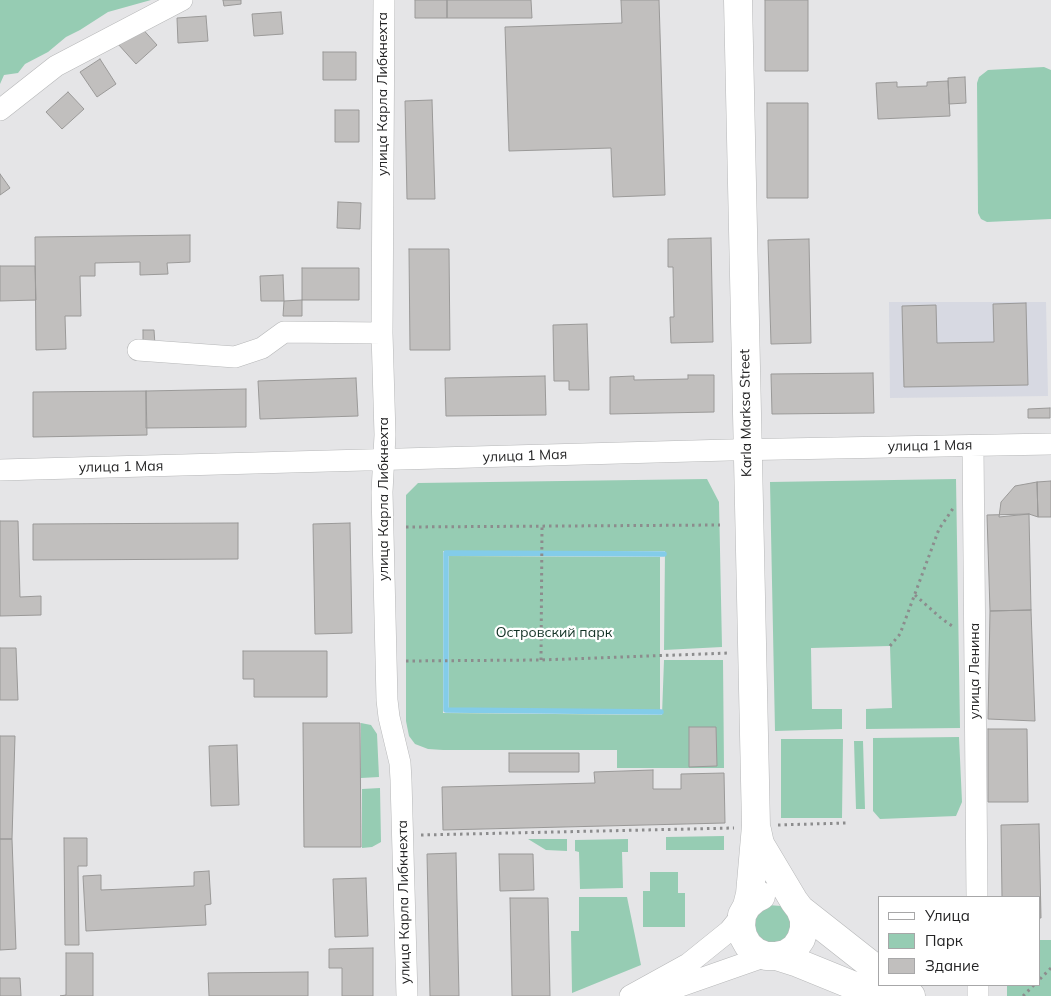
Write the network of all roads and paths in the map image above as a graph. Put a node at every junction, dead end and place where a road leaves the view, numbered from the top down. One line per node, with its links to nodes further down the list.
1 (182, 0): 4 (street)
2 (384, 0): 5 (street, улица Карла Либкнехта)
3 (738, 0): 9 (main road, Karla Marksa Street)
4 (0, 110)
5 (382, 333): 6 (street); 10 (street, улица Карла Либкнехта)
6 (138, 350)
7 (1051, 444): 8 (street, улица 1 Мая)
8 (973, 446): 9 (street, улица 1 Мая); 25 (street, улица Ленина)
9 (747, 450): 10 (street, улица 1 Мая); 23 (main road, Karla Marksa Street)
10 (384, 461): 11 (street, улица 1 Мая); 24 (street, улица Карла Либкнехта)
11 (0, 470)
12 (956, 504): 16 (path)
13 (720, 526): 15 (path)
14 (406, 527): 15 (path)
15 (542, 527): 20 (path)
16 (915, 595): 17 (path); 18 (path)
17 (959, 632)
18 (890, 646)
19 (732, 653): 20 (path)
20 (541, 660): 21 (path)
21 (406, 661)
22 (847, 823): 23 (path)
23 (756, 826): 24 (path); 26 (main road); 27 (main road)
24 (403, 836): 34 (street, улица Карла Либкнехта)
25 (977, 896)
26 (797, 905): 27 (main road); 28 (main road); 30 (main road)
27 (745, 911): 28 (main road); 35 (street)
28 (771, 956): 36 (street); 37 (main road)
29 (1051, 968): 31 (path)
30 (878, 970)
31 (1041, 978)
32 (898, 986): 38 (main road)
33 (1033, 986): 39 (path)
34 (407, 996)
35 (630, 996)
36 (647, 996)
37 (879, 996)
38 (911, 996)
39 (1023, 996)

